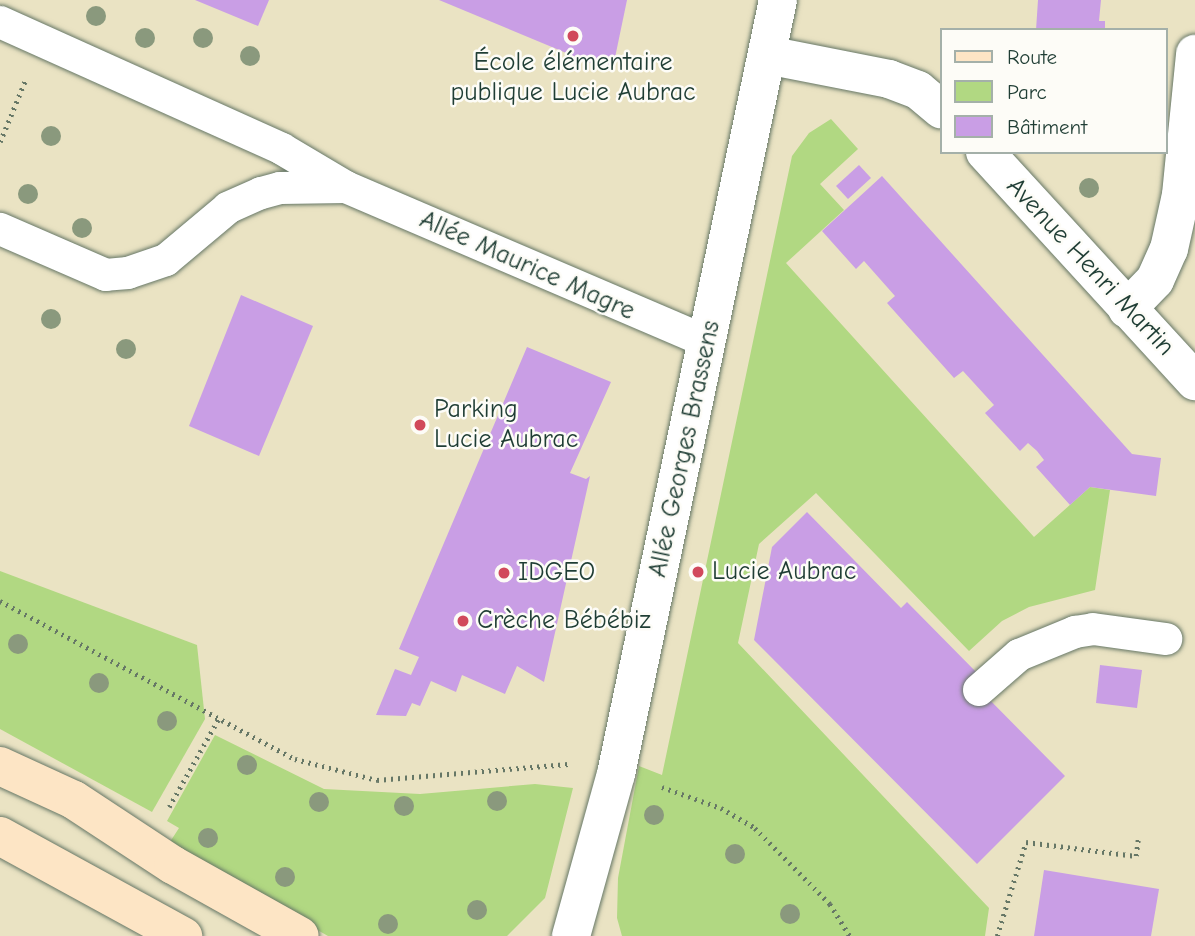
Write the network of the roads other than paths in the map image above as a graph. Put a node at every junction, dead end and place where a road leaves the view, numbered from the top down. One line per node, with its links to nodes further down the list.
1 (778, 0): 4 (street, Allée Georges Brassens)
2 (0, 22): 7 (lane, Allée Maurice Magre)
3 (1195, 54): 9 (street)
4 (767, 55): 5 (street); 10 (street, Allée Georges Brassens)
5 (940, 108)
6 (987, 154): 9 (street, Avenue Henri Martin)
7 (346, 187): 8 (lane); 10 (lane, Allée Maurice Magre)
8 (0, 229)
9 (1127, 309): 11 (street, Avenue Henri Martin)
10 (708, 342): 18 (street, Allée Georges Brassens)
11 (1195, 381)
12 (1166, 639): 13 (lane)
13 (979, 690)
14 (0, 766): 17 (main road)
15 (0, 836): 16 (main road)
16 (183, 936)
17 (300, 936)
18 (571, 936)

